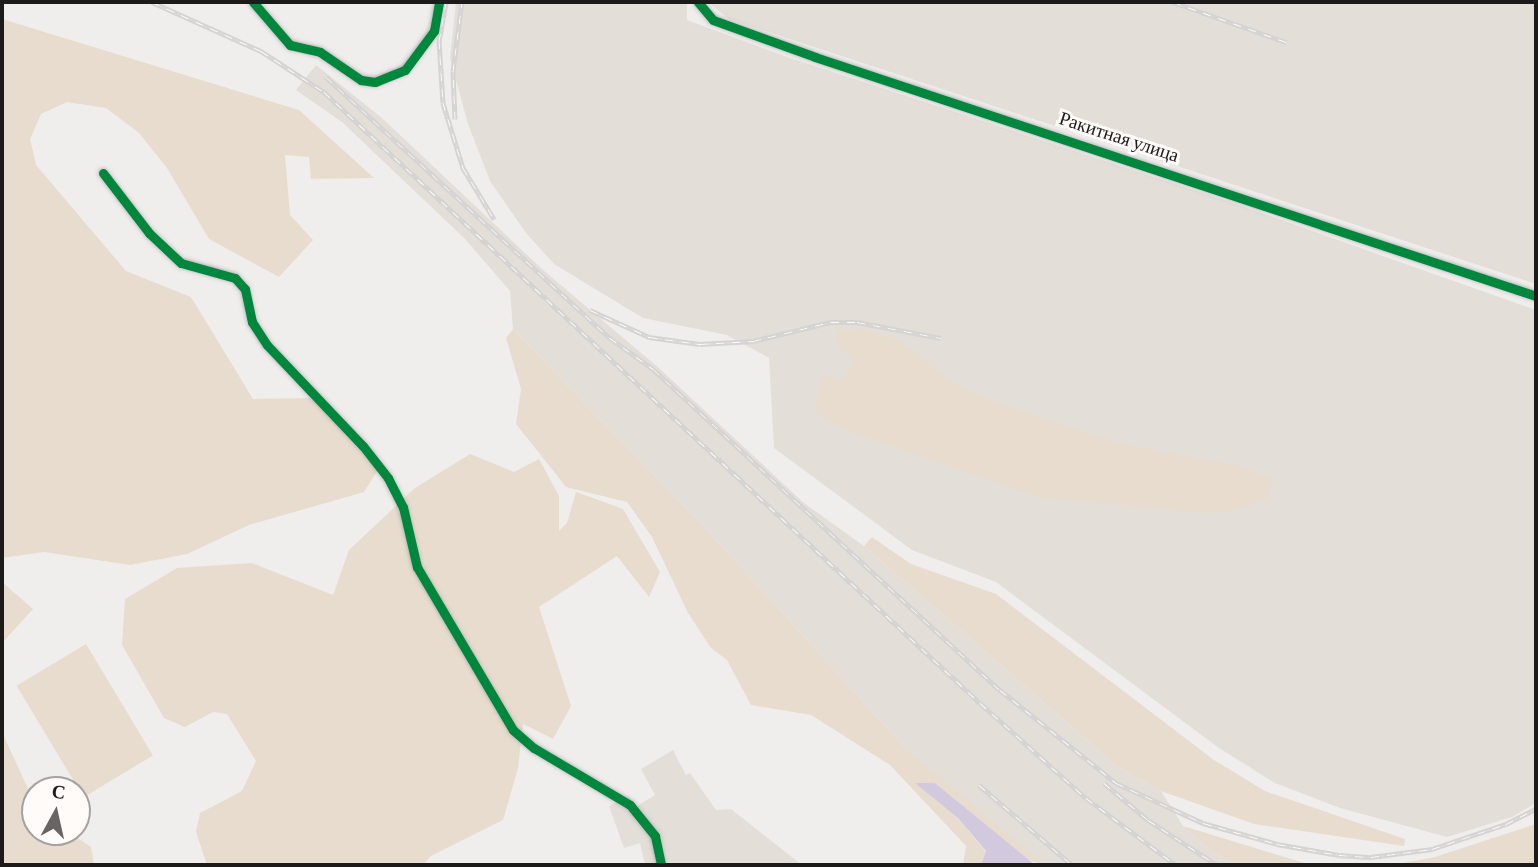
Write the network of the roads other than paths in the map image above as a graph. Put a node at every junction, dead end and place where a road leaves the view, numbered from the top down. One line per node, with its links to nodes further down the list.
1 (253, 2): 2 (street)
2 (439, 2)
3 (698, 2): 5 (street, Ракитная улица)
4 (103, 173): 6 (street)
5 (1536, 296)
6 (662, 865)

